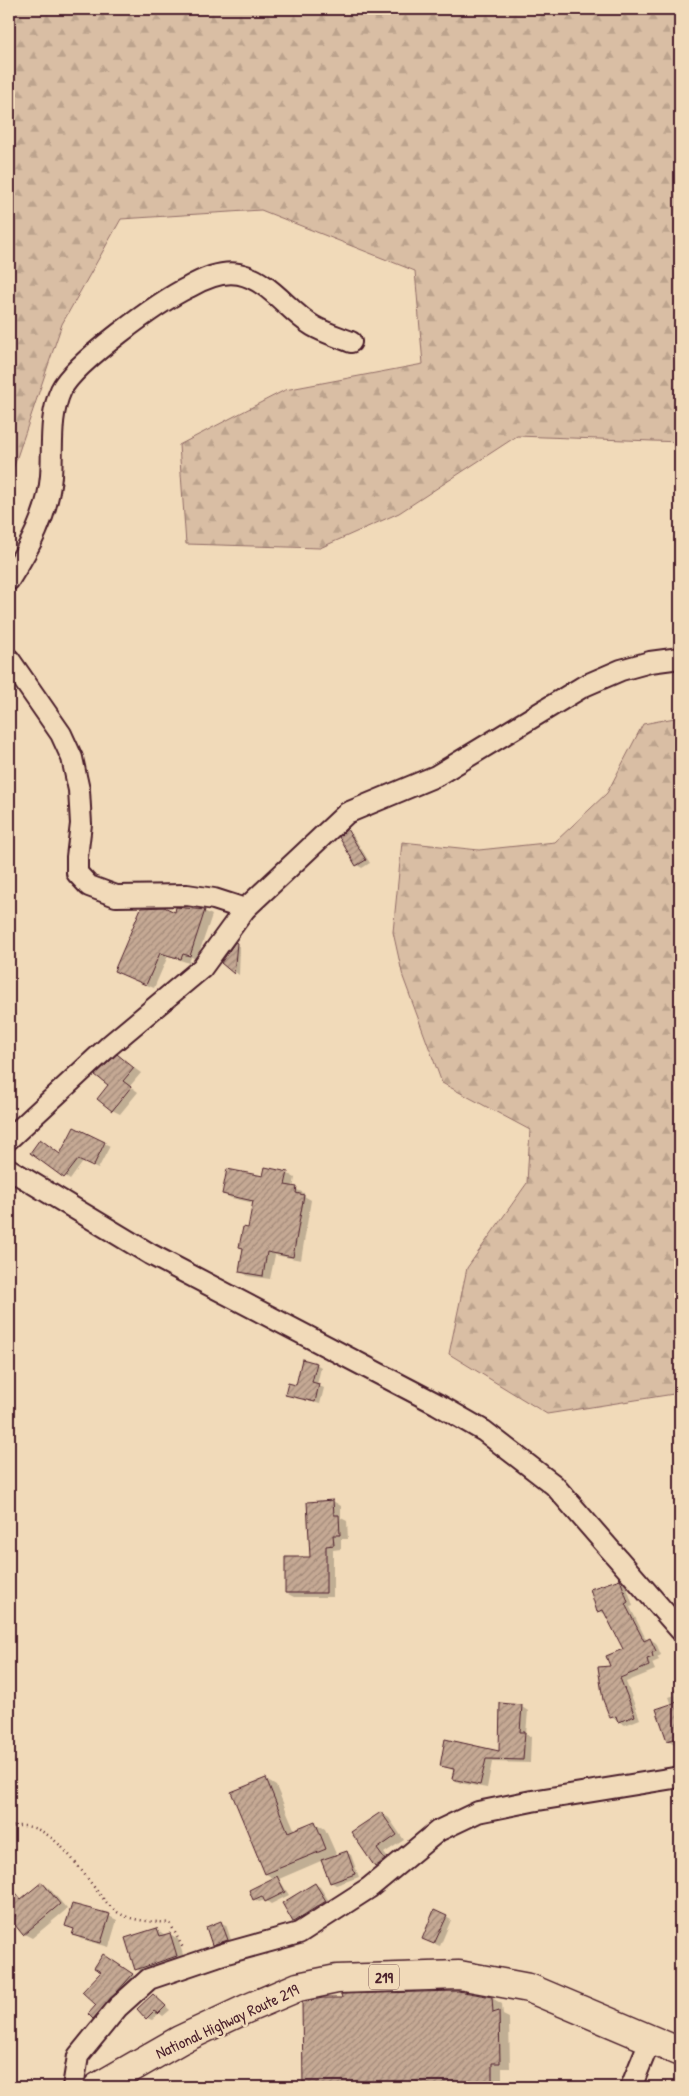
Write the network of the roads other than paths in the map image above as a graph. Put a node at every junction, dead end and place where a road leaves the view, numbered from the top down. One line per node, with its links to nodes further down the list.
1 (351, 342): 2 (street)
2 (9, 580)
3 (680, 658): 5 (street)
4 (9, 659): 5 (street)
5 (245, 908): 6 (street)
6 (9, 1139)
7 (9, 1169): 8 (street)
8 (680, 1630)
9 (680, 1777): 12 (street)
10 (651, 2038): 11 (highway, National Highway Route 219 / 219); 13 (highway, National Highway Route 219 / 219); 14 (street)
11 (680, 2052)
12 (73, 2087)
13 (98, 2087)
14 (631, 2087)

